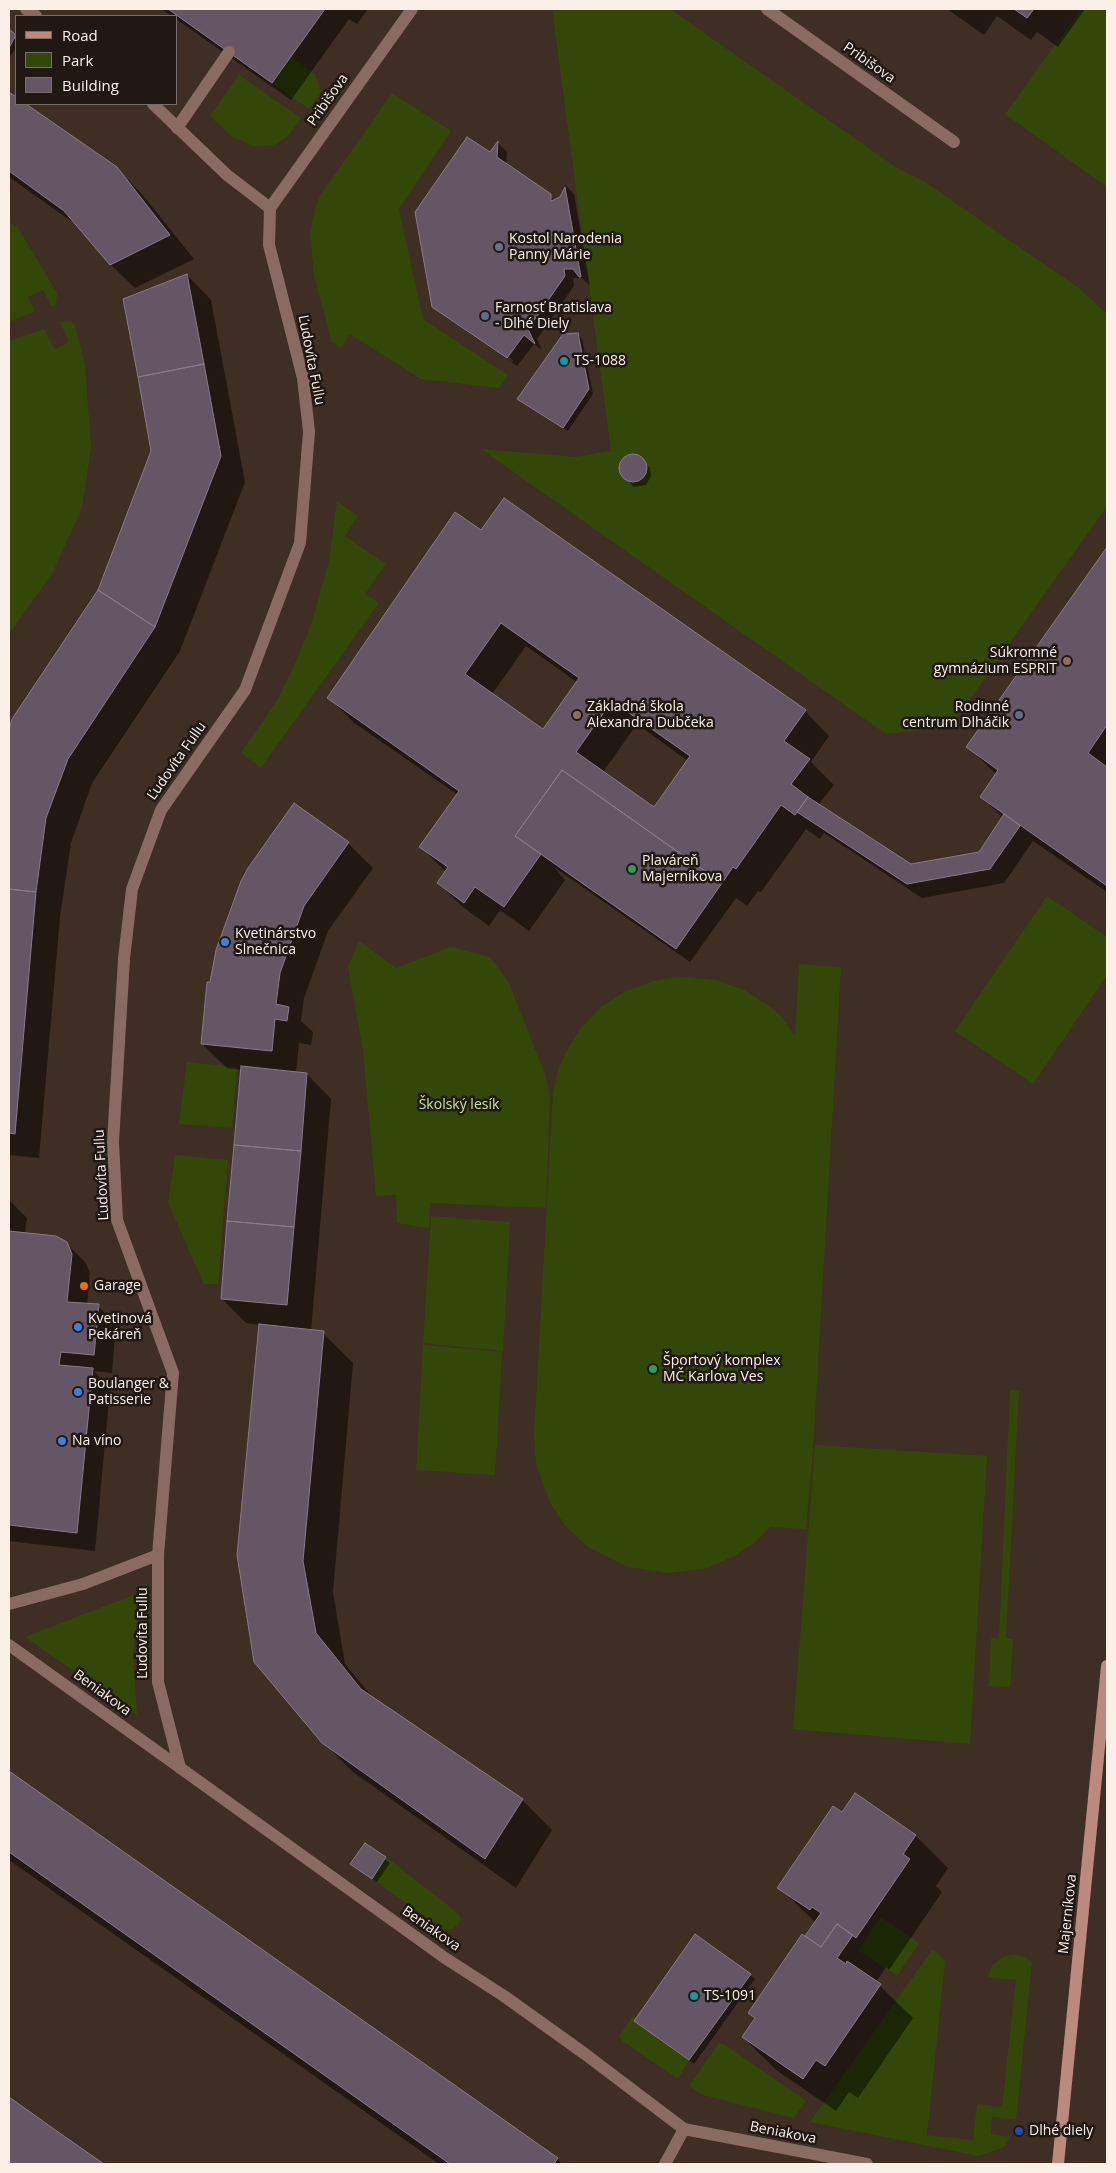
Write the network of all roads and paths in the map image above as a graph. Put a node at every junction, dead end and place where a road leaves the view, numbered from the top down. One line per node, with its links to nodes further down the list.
1 (412, 9): 7 (street, Pribišova)
2 (767, 9): 6 (street, Pribišova)
3 (229, 52): 5 (street)
4 (154, 105): 5 (street)
5 (177, 128): 7 (street)
6 (954, 142)
7 (270, 208): 8 (street, Ľudovíta Fullu)
8 (158, 1555): 9 (street); 12 (street, Ľudovíta Fullu)
9 (9, 1604)
10 (9, 1645): 12 (street, Beniakova)
11 (1107, 1666): 16 (street, Majerníkova)
12 (180, 1768): 13 (street, Beniakova)
13 (684, 2128): 14 (street); 15 (street, Beniakova)
14 (665, 2164)
15 (867, 2164)
16 (1058, 2164)

